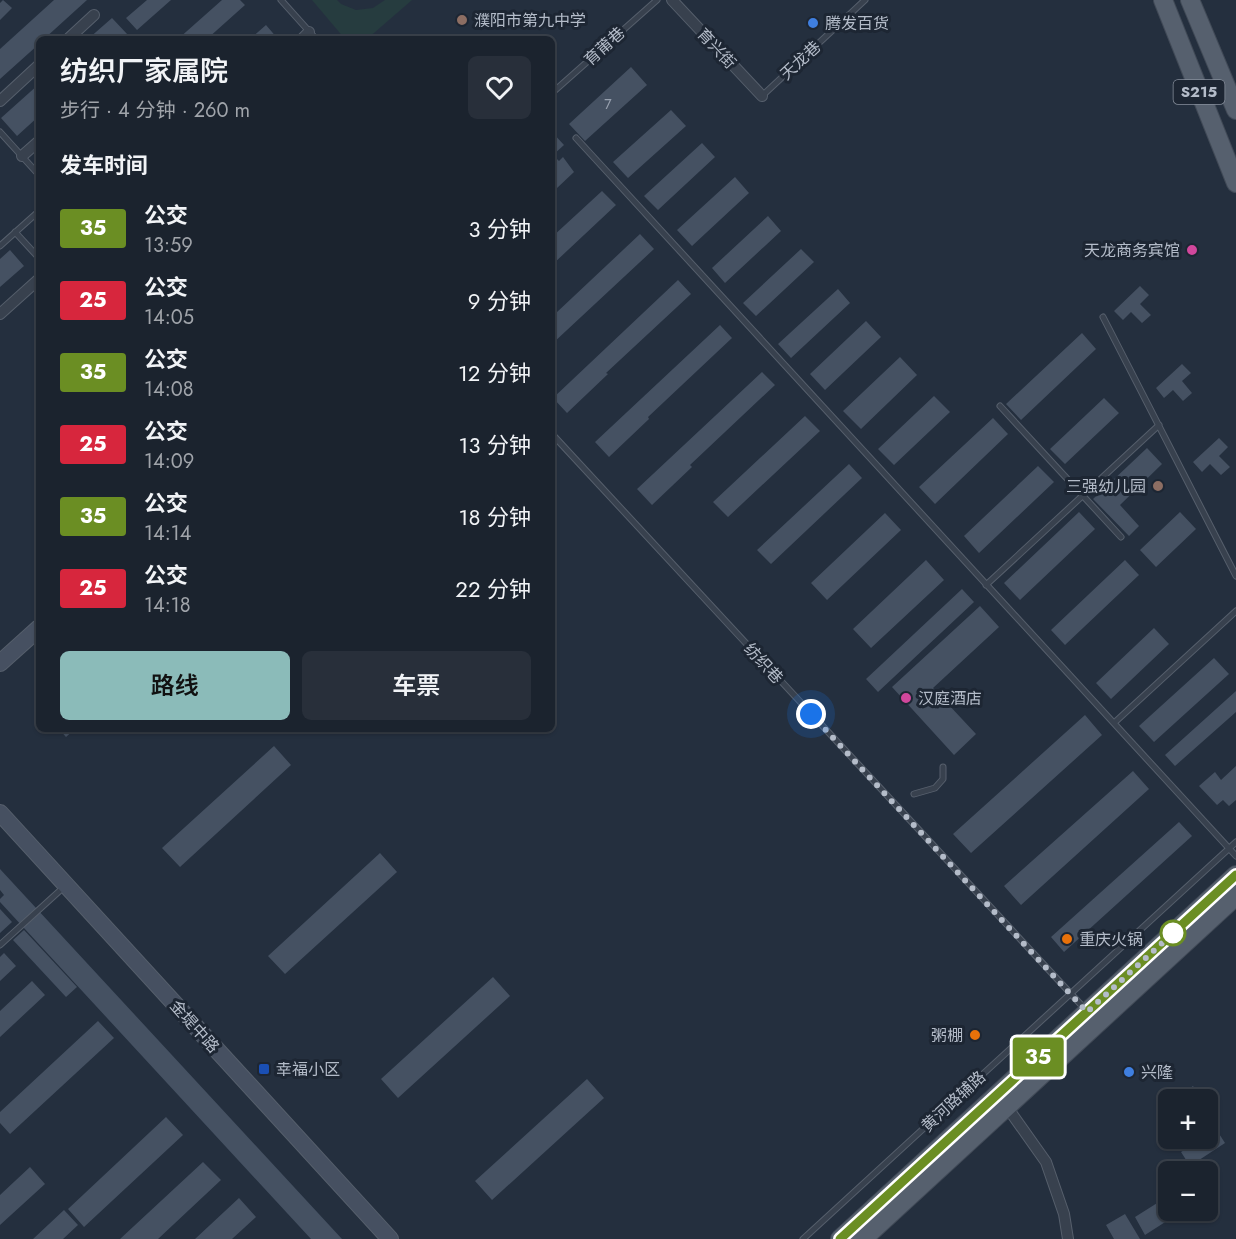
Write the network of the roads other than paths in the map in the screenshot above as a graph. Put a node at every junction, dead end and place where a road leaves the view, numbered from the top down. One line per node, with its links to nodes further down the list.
1 (281, 0): 9 (lane)
2 (657, 0): 11 (lane, 育莆巷)
3 (672, 0): 12 (street, 育兴街)
4 (865, 0): 12 (lane, 天龙巷)
5 (1163, 0): 20 (main road, S215)
6 (1190, 0): 14 (main road, S215)
7 (94, 15): 8 (street)
8 (71, 36)
9 (308, 36)
10 (36, 68): 13 (street)
11 (555, 90)
12 (762, 96)
13 (0, 101)
14 (1236, 110)
15 (0, 132): 18 (lane)
16 (576, 138): 34 (lane)
17 (36, 144): 18 (street)
18 (22, 156): 19 (lane)
19 (36, 172)
20 (1236, 183)
21 (36, 214): 22 (lane)
22 (15, 232): 23 (lane); 24 (lane)
23 (0, 246)
24 (36, 255)
25 (36, 282): 26 (street)
26 (0, 314)
27 (1103, 317): 29 (lane)
28 (1000, 406): 31 (lane)
29 (1159, 425): 31 (lane); 33 (lane)
30 (555, 437): 49 (lane, 纺织巷)
31 (1083, 495): 32 (lane); 34 (lane)
32 (1121, 537)
33 (1236, 576)
34 (986, 585): 38 (lane)
35 (1236, 611): 38 (lane)
36 (36, 631): 37 (street)
37 (0, 663)
38 (1114, 723): 43 (lane)
39 (943, 767): 40 (lane)
40 (914, 794)
41 (0, 813): 46 (street, 金堤中路)
42 (1236, 842): 43 (lane, 黄河路辅路)
43 (1229, 848): 44 (lane); 49 (lane, 黄河路辅路)
44 (1236, 856)
45 (1236, 875): 50 (main road)
46 (66, 885): 48 (lane); 52 (street, 金堤中路)
47 (1236, 897): 50 (main road)
48 (0, 945)
49 (1070, 994): 50 (lane, 纺织巷); 53 (lane, 黄河路辅路)
50 (1093, 1018): 51 (main road); 54 (main road)
51 (1007, 1107): 55 (main road); 56 (street)
52 (390, 1239)
53 (803, 1239)
54 (840, 1239)
55 (863, 1239)
56 (1068, 1239)

